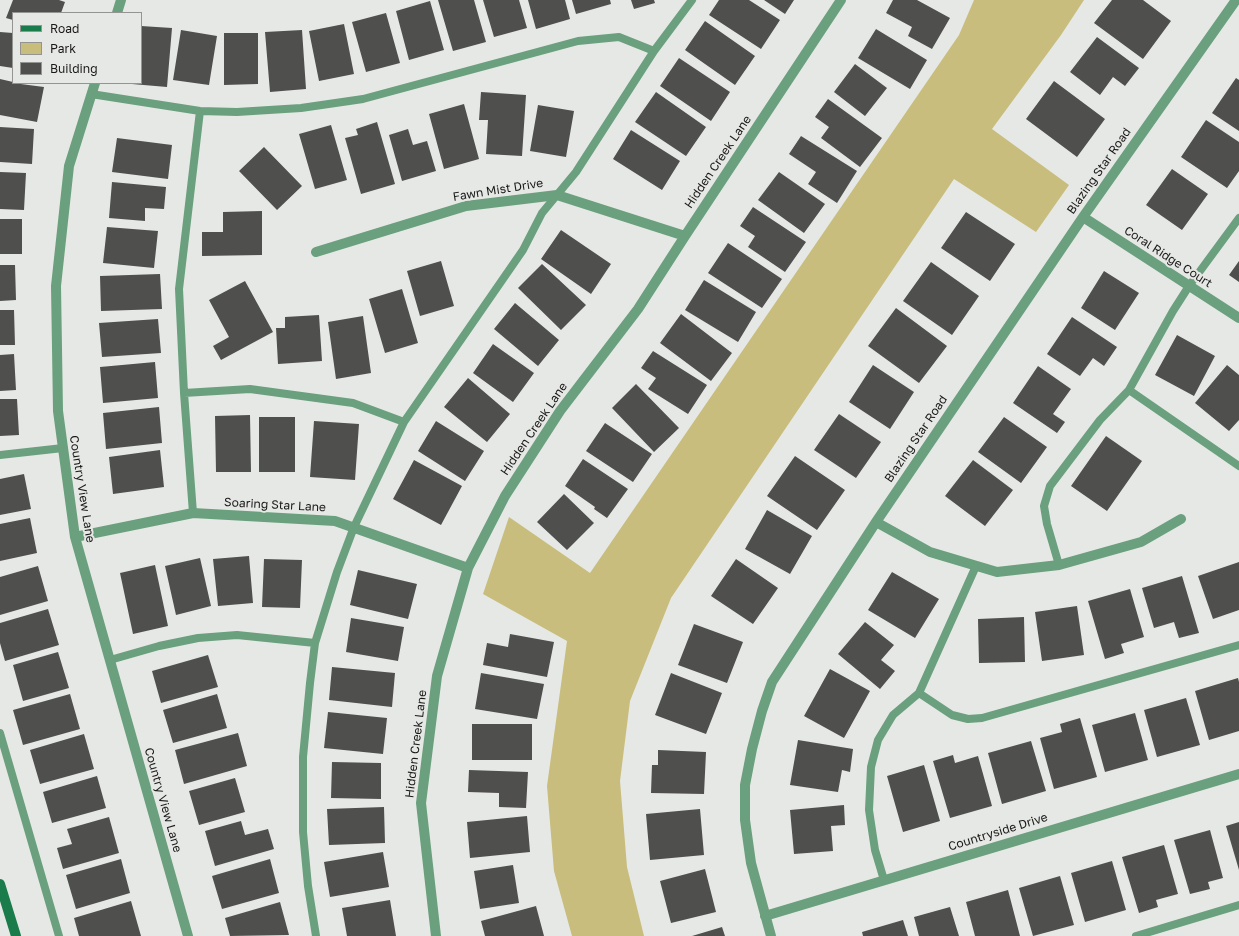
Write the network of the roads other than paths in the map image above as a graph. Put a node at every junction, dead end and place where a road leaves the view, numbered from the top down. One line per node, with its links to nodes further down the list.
1 (121, 0): 5 (street)
2 (692, 0): 6 (lane)
3 (841, 0): 13 (street, Hidden Creek Lane)
4 (1236, 0): 11 (street, Blazing Star Road)
5 (117, 12)
6 (654, 51): 9 (lane); 10 (lane)
7 (95, 84): 8 (street, Country View Lane)
8 (91, 94): 9 (lane); 20 (street, Country View Lane)
9 (200, 111): 18 (lane)
10 (557, 195): 13 (street, Fawn Mist Drive); 14 (street, Fawn Mist Drive); 19 (lane)
11 (1082, 218): 15 (street, Coral Ridge Court); 25 (street, Blazing Star Road)
12 (1239, 218): 15 (lane)
13 (684, 236): 30 (street, Hidden Creek Lane)
14 (316, 252)
15 (1190, 286): 16 (street, Coral Ridge Court); 17 (lane)
16 (1239, 318)
17 (1129, 390): 22 (lane); 28 (lane)
18 (184, 393): 19 (lane); 23 (lane)
19 (404, 422): 26 (lane)
20 (63, 448): 21 (lane); 27 (street, Country View Lane)
21 (0, 455)
22 (1239, 466)
23 (193, 514): 26 (street, Soaring Star Lane); 27 (street, Soaring Star Lane)
24 (1181, 520): 28 (street)
25 (876, 522): 29 (street); 40 (street, Blazing Star Road)
26 (354, 527): 30 (street, Soaring Star Lane); 31 (lane)
27 (75, 538): 33 (street, Country View Lane)
28 (1059, 565): 29 (street)
29 (976, 566): 34 (lane)
30 (468, 568): 45 (street, Hidden Creek Lane)
31 (315, 644): 33 (lane); 44 (lane)
32 (1239, 645): 34 (lane)
33 (110, 660): 43 (street, Country View Lane)
34 (919, 693): 37 (lane)
35 (0, 733): 42 (lane)
36 (1239, 774): 37 (street, Countryside Drive)
37 (884, 880): 40 (street, Countryside Drive)
38 (0, 884): 41 (main road)
39 (1239, 905): 47 (lane)
40 (765, 916): 46 (street, Blazing Star Road)
41 (16, 936)
42 (59, 936)
43 (188, 936)
44 (316, 936)
45 (436, 936)
46 (771, 936)
47 (1136, 936)

